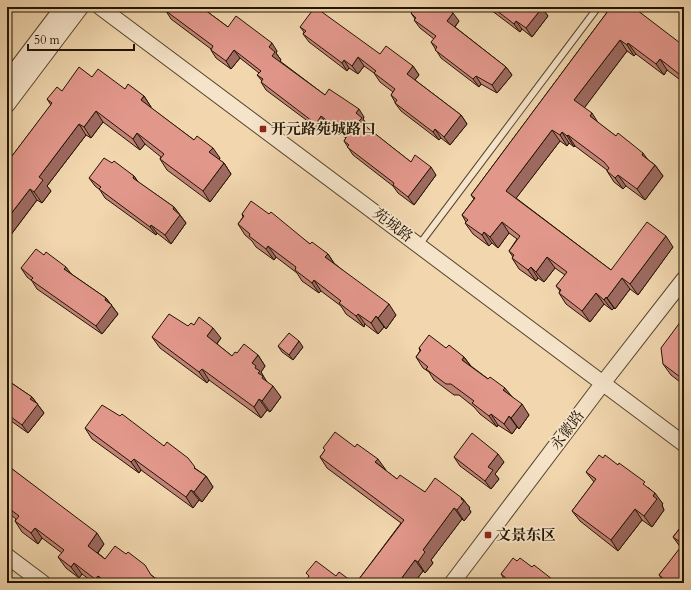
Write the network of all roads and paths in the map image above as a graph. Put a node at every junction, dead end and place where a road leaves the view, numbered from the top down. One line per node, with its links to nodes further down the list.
1 (63, 7): 5 (street)
2 (81, 7): 6 (street)
3 (100, 7): 7 (street, 苑城路)
4 (598, 7): 7 (lane)
5 (7, 81)
6 (7, 105)
7 (419, 245): 9 (street, 苑城路)
8 (684, 279): 9 (street, 永徽路)
9 (603, 383): 10 (street, 苑城路); 13 (street, 永徽路)
10 (684, 444)
11 (7, 556): 12 (street)
12 (43, 583)
13 (452, 583)

